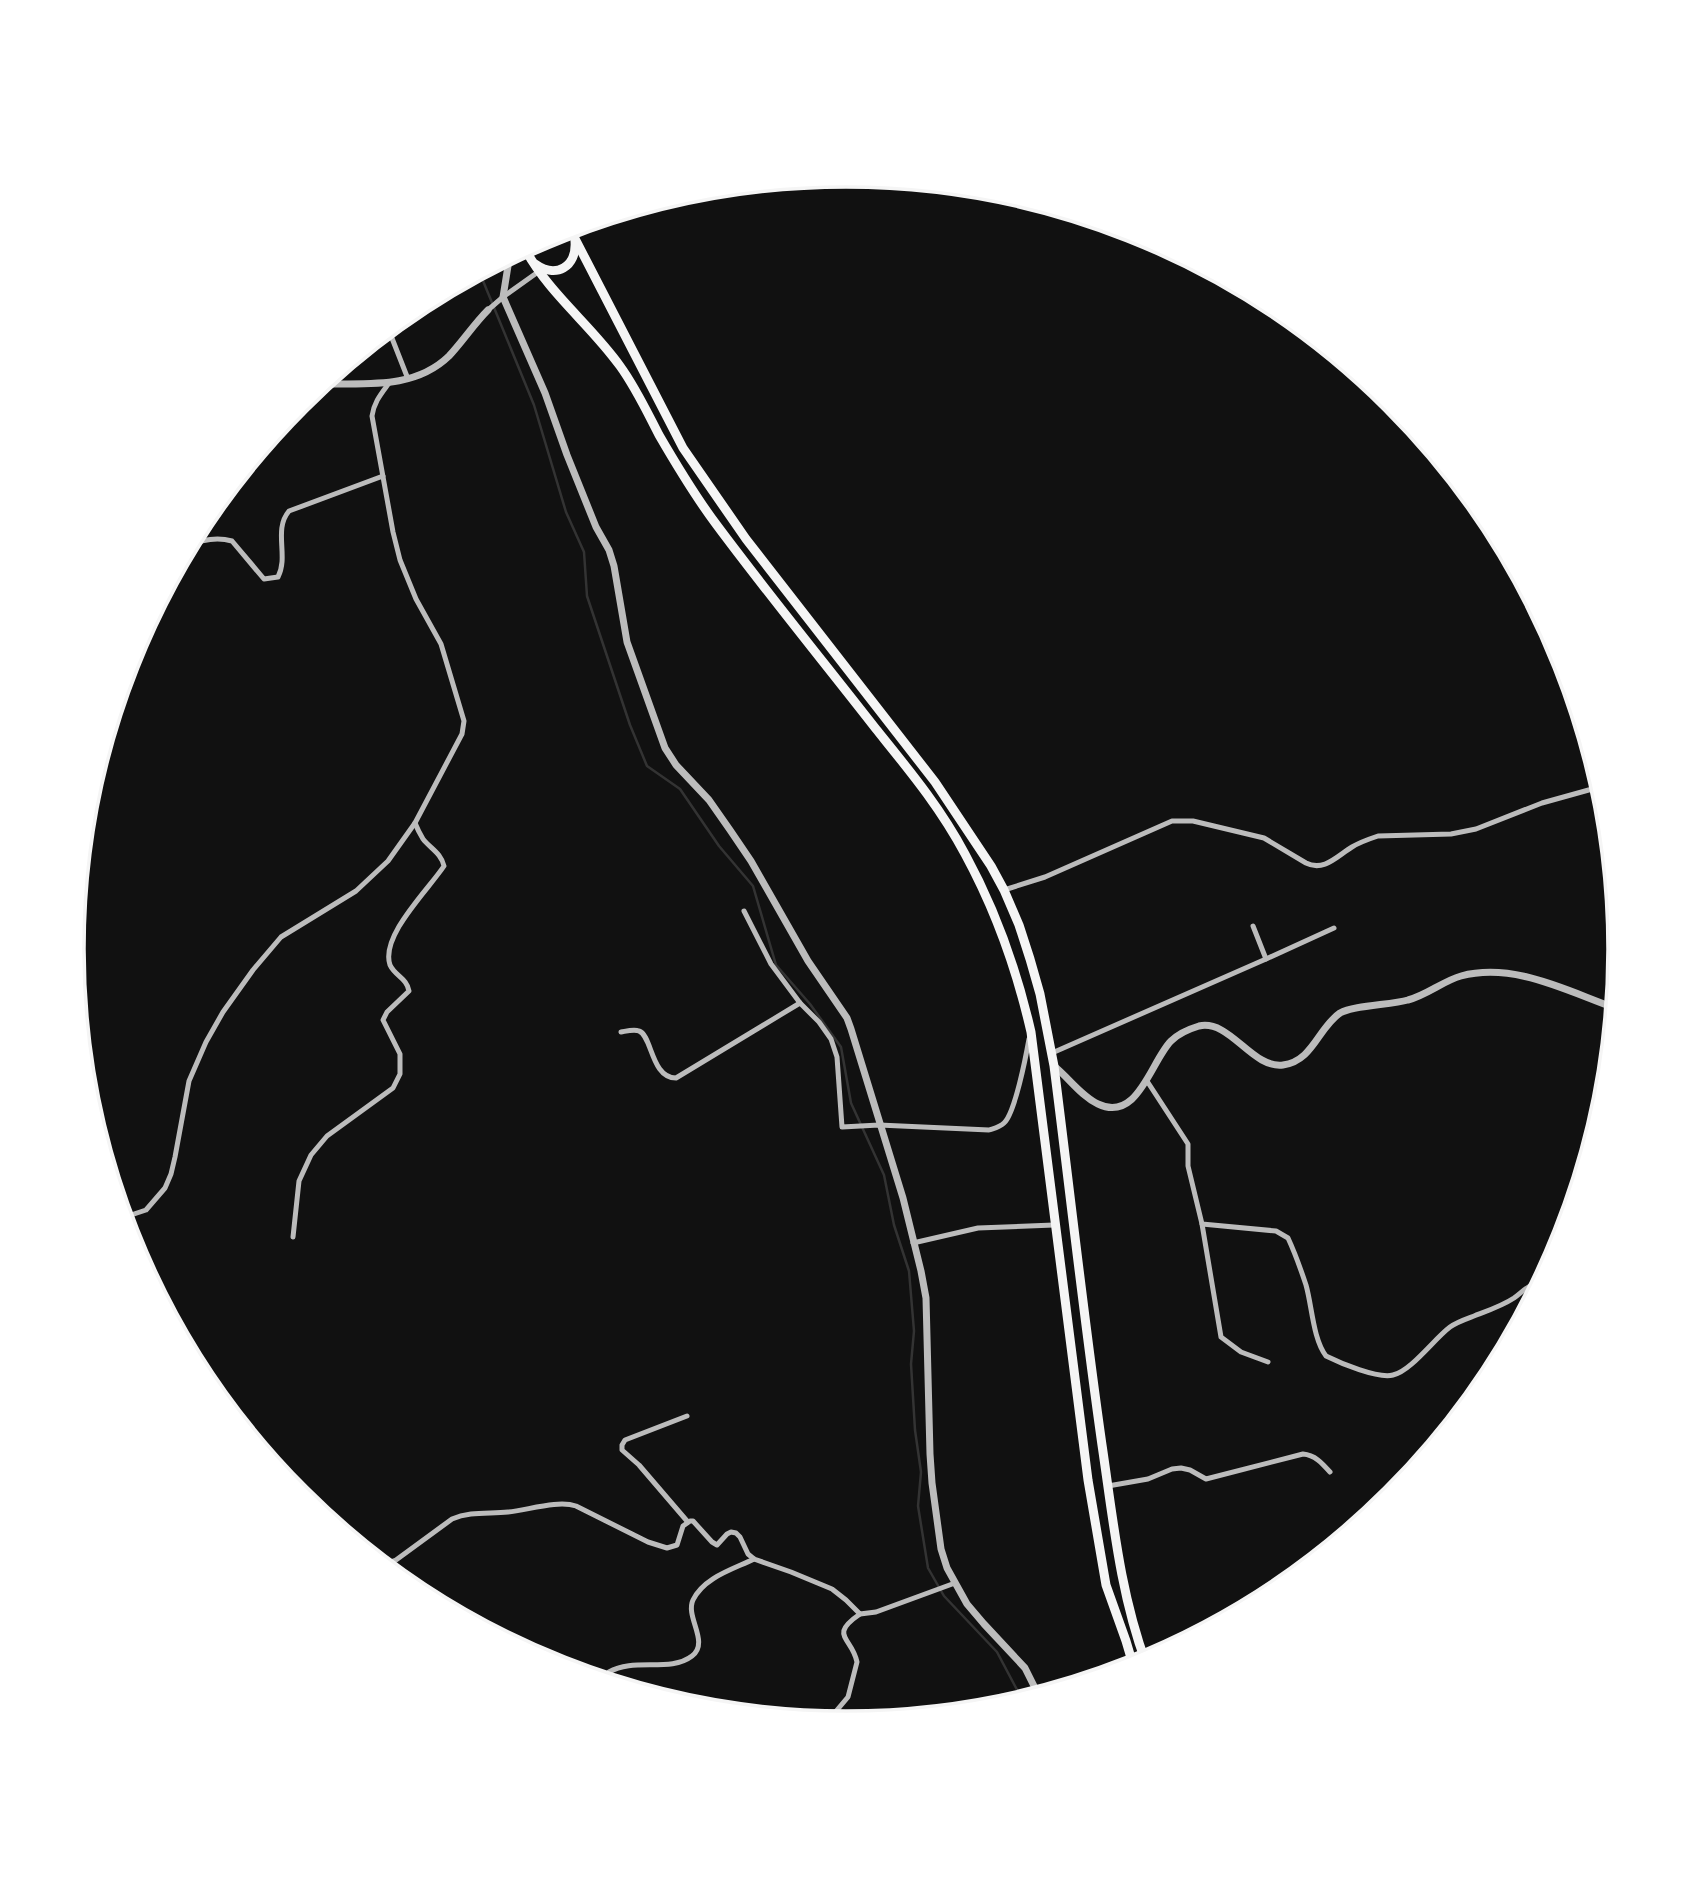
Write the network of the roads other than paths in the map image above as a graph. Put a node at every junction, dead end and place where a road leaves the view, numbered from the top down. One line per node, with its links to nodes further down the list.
1 (574, 237): 16 (highway)
2 (573, 238): 3 (highway)
3 (529, 258): 5 (highway)
4 (508, 266): 6 (street)
5 (538, 272): 6 (street); 24 (highway)
6 (499, 300): 7 (street); 28 (street)
7 (488, 310): 9 (street)
8 (392, 337): 9 (street)
9 (408, 379): 10 (street)
10 (389, 383): 11 (street); 12 (street)
11 (336, 384)
12 (383, 476): 13 (street); 15 (street)
13 (202, 542)
14 (1592, 789): 16 (street)
15 (415, 823): 29 (street); 32 (street)
16 (1004, 890): 25 (highway)
17 (744, 911): 21 (street)
18 (1253, 926): 20 (street)
19 (1334, 928): 20 (street)
20 (1266, 959): 25 (street)
21 (800, 1003): 23 (street); 28 (street)
22 (1606, 1005): 27 (street)
23 (621, 1032)
24 (1031, 1032): 28 (street); 31 (highway)
25 (1052, 1052): 26 (highway)
26 (1054, 1066): 27 (street); 38 (highway)
27 (1147, 1081): 30 (street)
28 (879, 1125): 33 (street)
29 (132, 1215)
30 (1202, 1224): 34 (street); 35 (street)
31 (1054, 1225): 33 (street); 45 (highway)
32 (293, 1237)
33 (913, 1243): 42 (street)
34 (1531, 1285)
35 (1268, 1362)
36 (687, 1416): 39 (street)
37 (1330, 1472): 38 (street)
38 (1108, 1486): 44 (highway)
39 (687, 1521): 40 (street); 41 (street)
40 (754, 1559): 43 (street); 46 (street)
41 (392, 1561)
42 (955, 1583): 43 (street); 47 (street)
43 (860, 1614): 48 (street)
44 (1142, 1651)
45 (1130, 1656)
46 (609, 1673)
47 (1035, 1688)
48 (836, 1712)

